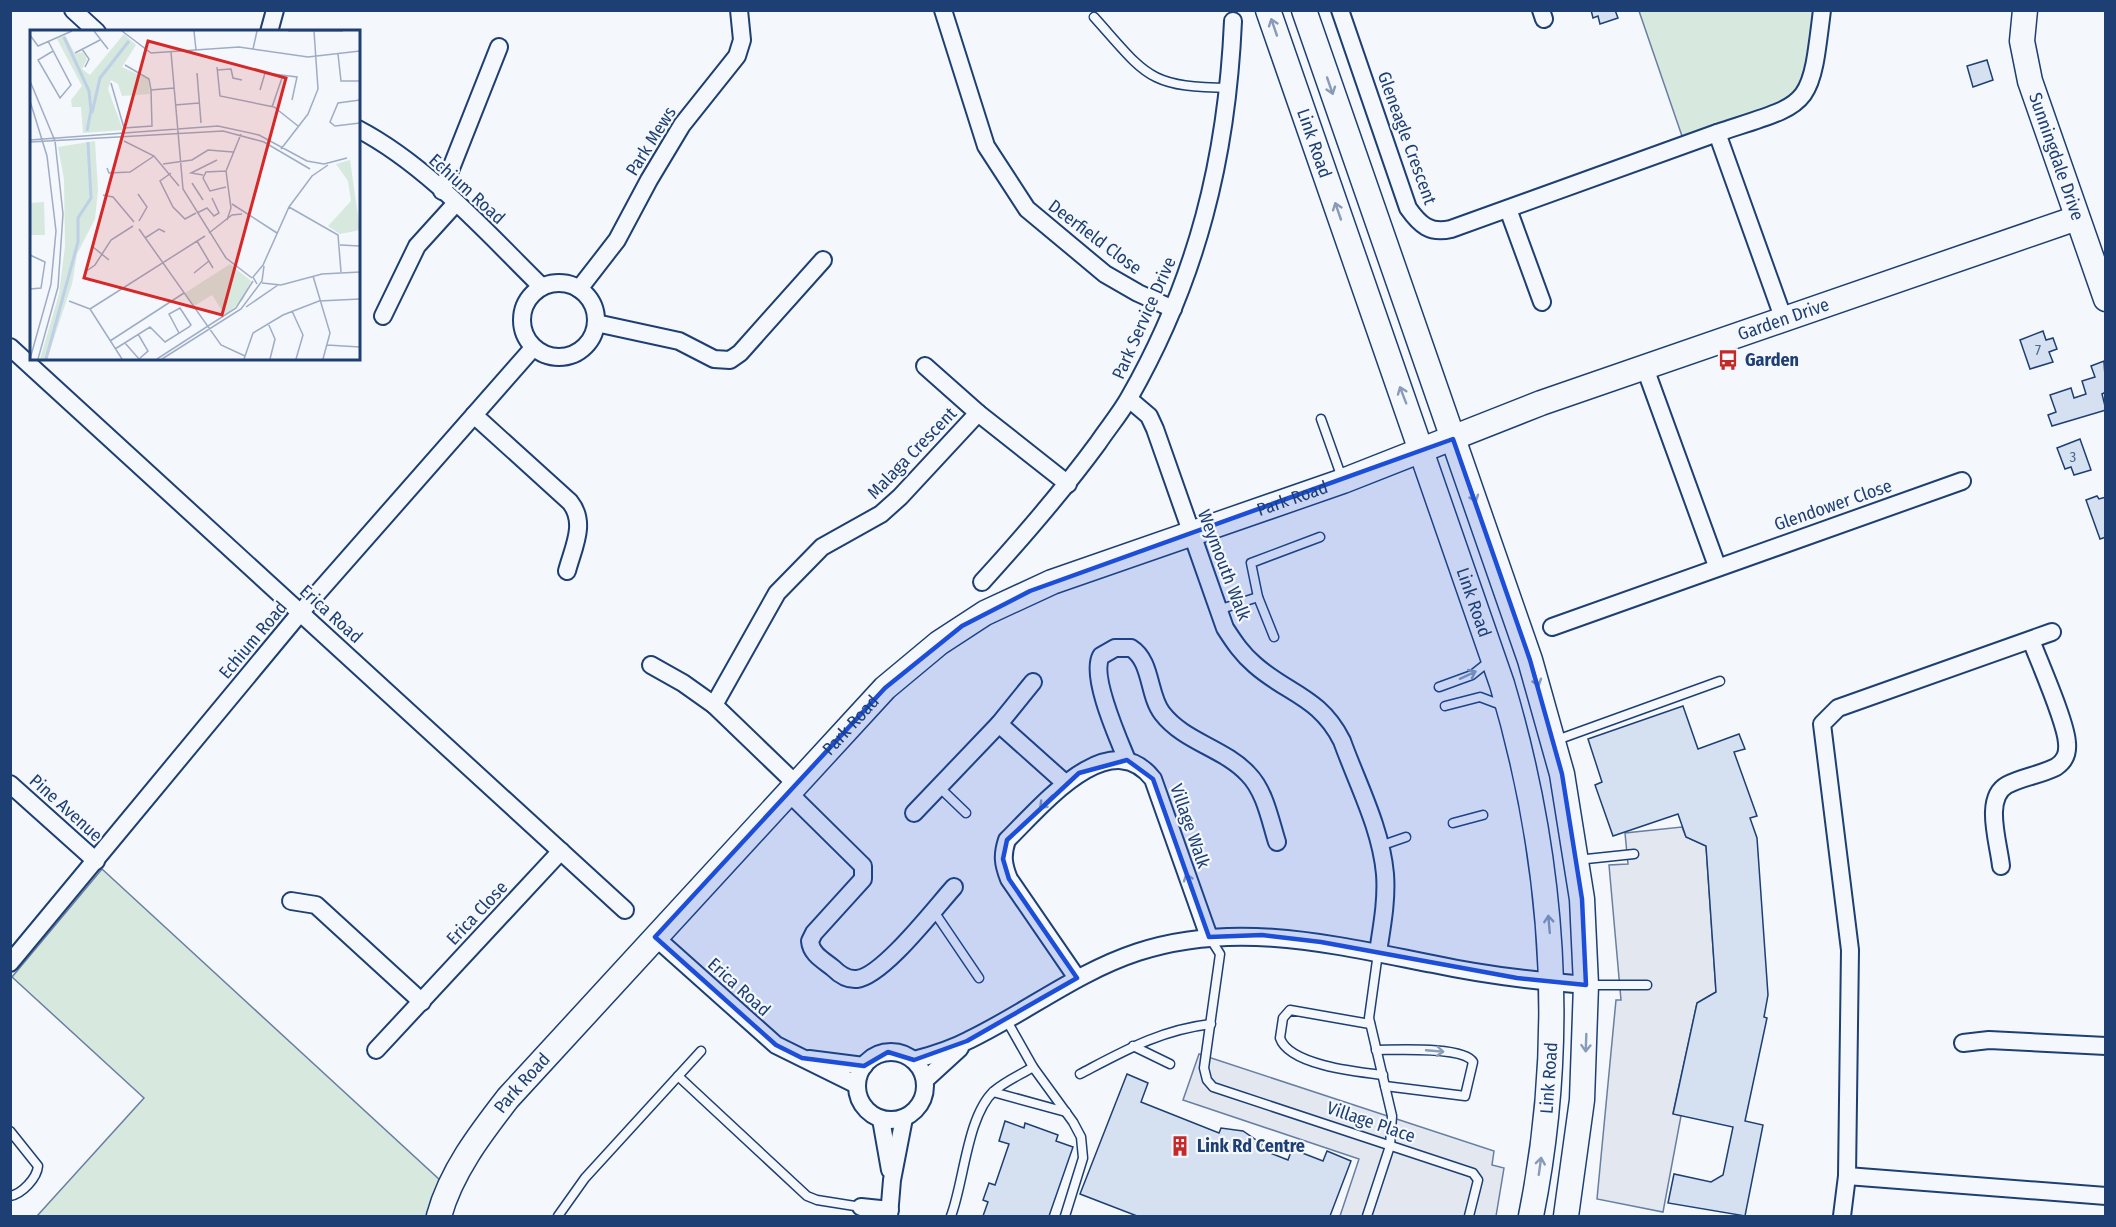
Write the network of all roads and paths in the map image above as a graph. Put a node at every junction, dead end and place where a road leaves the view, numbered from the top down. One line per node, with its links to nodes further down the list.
1 (73, 10): 12 (street)
2 (275, 10): 13 (street)
3 (739, 10): 24 (street, Park Mews)
4 (943, 10): 27 (street, Deerfield Close)
5 (1268, 10): 40 (street, Link Road, one-way to 5)
6 (1304, 10): 39 (street, Link Road, one-way to 39)
7 (1340, 10): 20 (street, Gleneagle Crescent)
8 (1822, 10): 17 (street, Gleneagle Crescent)
9 (2025, 10): 21 (street, Sunningdale Drive)
10 (1094, 17): 15 (lane)
11 (1233, 21): 15 (street, Park Service Drive)
12 (95, 30)
13 (270, 30)
14 (499, 47): 18 (street)
15 (1230, 88): 27 (street, Park Service Drive)
16 (360, 130): 18 (street, Echium Road)
17 (1717, 133): 20 (street, Gleneagle Crescent); 29 (street)
18 (442, 190): 19 (street, Echium Road)
19 (456, 203): 23 (street, Echium Road); 28 (street)
20 (1508, 209): 26 (street)
21 (2077, 218): 25 (street, Sunningdale Drive); 29 (street, Garden Drive)
22 (823, 260): 30 (street)
23 (542, 287): 24 (street); 32 (street)
24 (579, 289): 30 (street)
25 (2106, 298)
26 (1542, 302)
27 (1173, 309): 35 (street, Park Service Drive)
28 (383, 316)
29 (1784, 320): 34 (street, Garden Drive)
30 (596, 323): 32 (street)
31 (10, 347): 51 (street, Erica Road)
32 (533, 348): 37 (street, Echium Road)
33 (925, 366): 36 (street, Malaga Crescent)
34 (1645, 368): 39 (street, Garden Drive); 46 (street)
35 (1129, 399): 43 (street, Park Service Drive); 44 (street, Weymouth Walk)
36 (978, 413): 43 (street, Malaga Crescent); 61 (street, Malaga Crescent)
37 (474, 415): 47 (street); 51 (street, Echium Road)
38 (1321, 419): 41 (lane)
39 (1453, 439): 40 (street, Garden Drive); 65 (street, Link Road, one-way to 65)
40 (1423, 450): 41 (street, Park Road); 56 (street, Link Road)
41 (1343, 481): 44 (street, Park Road)
42 (1962, 481): 46 (street, Glendower Close)
43 (1068, 484): 48 (street, Park Service Drive)
44 (1191, 535): 50 (street, Weymouth Walk); 70 (street, Park Road)
45 (1320, 537): 49 (lane)
46 (1717, 566): 52 (street, Glendower Close)
47 (567, 571)
48 (982, 582)
49 (1258, 597): 50 (lane); 54 (lane)
50 (1218, 610): 77 (street, Weymouth Walk)
51 (300, 613): 78 (street, Erica Road); 81 (street, Echium Road)
52 (1552, 627)
53 (2052, 632): 55 (street)
54 (1274, 637)
55 (2031, 640): 82 (street); 124 (street)
56 (1493, 658): 60 (lane, one-way to 56); 63 (street, Link Road)
57 (651, 665): 61 (street)
58 (1720, 681): 65 (lane)
59 (1033, 682): 64 (street)
60 (1439, 687)
61 (714, 705): 70 (street)
62 (1445, 706): 63 (lane)
63 (1510, 709): 93 (street, Link Road, one-way to 63)
64 (999, 724): 67 (street); 69 (street)
65 (1554, 741): 80 (street, Link Road)
66 (1127, 759): 67 (street); 76 (street); 88 (street, Village Walk, one-way to 66)
67 (1065, 783): 92 (street, one-way to 92)
68 (10, 784): 81 (street, Pine Avenue)
69 (939, 787): 71 (street); 72 (lane)
70 (792, 788): 86 (street); 87 (street, Park Road)
71 (914, 813)
72 (966, 813)
73 (1483, 815): 74 (lane)
74 (1453, 823)
75 (1406, 837): 77 (lane)
76 (1277, 842)
77 (1380, 846): 89 (street, Weymouth Walk)
78 (561, 851): 85 (street, Erica Road); 96 (street, Erica Close)
79 (1634, 854): 80 (lane)
80 (1576, 860): 94 (street, Link Road)
81 (96, 861): 90 (street, Echium Road)
82 (2001, 866)
83 (954, 887): 86 (street)
84 (291, 901): 96 (street)
85 (625, 910)
86 (933, 910): 91 (lane)
87 (655, 937): 107 (street, Erica Road); 130 (street, Park Road)
88 (1209, 937): 89 (street); 92 (street); 98 (lane)
89 (1378, 952): 93 (street); 99 (lane)
90 (10, 963)
91 (979, 978)
92 (1077, 978): 97 (street)
93 (1552, 982): 94 (street); 136 (street, Link Road, one-way to 93)
94 (1586, 984): 95 (lane); 137 (street, Link Road, one-way to 137)
95 (1647, 985)
96 (422, 1002): 104 (street, Erica Close)
97 (1007, 1021): 100 (street); 111 (lane)
98 (1211, 1024): 102 (lane); 123 (lane, Village Place)
99 (1370, 1024): 105 (lane); 113 (lane)
100 (967, 1041): 108 (street); 115 (street)
101 (1963, 1043): 103 (street)
102 (1133, 1046): 109 (lane); 112 (lane)
103 (2106, 1046)
104 (376, 1050)
105 (1376, 1050): 113 (lane); 117 (lane, one-way to 117)
106 (701, 1051): 114 (lane)
107 (802, 1058): 110 (street, Erica Road); 116 (street, Erica Road)
108 (914, 1060): 110 (street); 115 (street)
109 (1170, 1064)
110 (864, 1066): 116 (street)
111 (1033, 1067): 118 (lane); 119 (lane)
112 (1080, 1074)
113 (1383, 1075): 117 (lane)
114 (678, 1076): 128 (lane); 131 (lane)
115 (925, 1080): 120 (street)
116 (857, 1085): 121 (street)
117 (1385, 1086): 123 (lane)
118 (993, 1092): 119 (lane); 132 (lane)
119 (1066, 1112): 133 (lane)
120 (904, 1118): 121 (street); 125 (street)
121 (881, 1119): 125 (street)
122 (10, 1131): 126 (lane)
123 (1390, 1146): 134 (lane); 135 (lane, Village Place)
124 (1847, 1176): 127 (street); 138 (street)
125 (892, 1180): 129 (street)
126 (10, 1196)
127 (2106, 1196)
128 (861, 1207): 129 (street)
129 (890, 1213)
130 (439, 1216)
131 (558, 1216)
132 (951, 1216)
133 (1065, 1216)
134 (1366, 1216)
135 (1469, 1216)
136 (1531, 1216)
137 (1566, 1216)
138 (1842, 1216)

